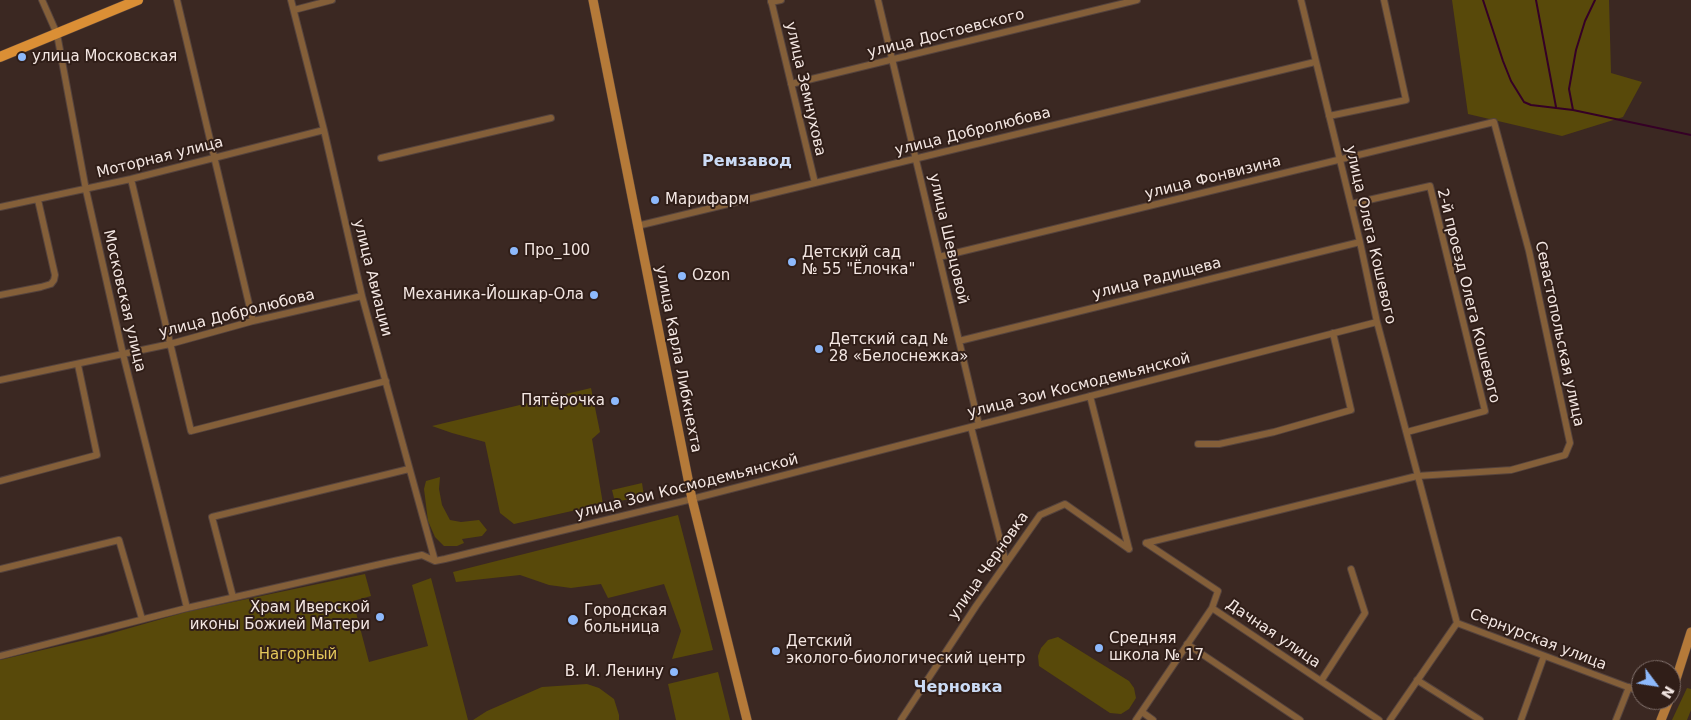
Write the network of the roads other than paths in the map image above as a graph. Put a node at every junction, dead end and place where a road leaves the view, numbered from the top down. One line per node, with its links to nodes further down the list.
1 (42, 0): 14 (street, Московская улица)
2 (138, 0): 14 (main road)
3 (177, 0): 23 (street)
4 (291, 0): 13 (street, улица Авиации)
5 (332, 0): 13 (street)
6 (594, 0): 33 (main road, улица Карла Либкнехта)
7 (781, 0): 12 (street)
8 (878, 0): 16 (street, улица Шевцовой)
9 (1137, 0): 16 (street, улица Достоевского)
10 (1300, 0): 17 (street, улица Олега Кошевого)
11 (1384, 0): 19 (street)
12 (771, 1): 18 (street, улица Земнухова)
13 (294, 10): 22 (street, улица Авиации)
14 (56, 34): 15 (main road); 29 (street, Московская улица)
15 (0, 57)
16 (892, 60): 18 (street, улица Достоевского); 25 (street, улица Шевцовой)
17 (1315, 62): 19 (street, улица Олега Кошевого); 25 (street, улица Добролюбова)
18 (791, 84): 28 (street, улица Земнухова)
19 (1329, 116): 26 (street, улица Олега Кошевого)
20 (551, 118): 24 (street)
21 (1494, 122): 26 (street, улица Фонвизина); 53 (street, Севастопольская улица)
22 (324, 130): 23 (street, Моторная улица); 37 (street, улица Авиации)
23 (214, 157): 27 (street, Моторная улица); 38 (street)
24 (381, 158)
25 (916, 158): 28 (street, улица Добролюбова); 35 (street, улица Шевцовой)
26 (1340, 160): 31 (street, улица Олега Кошевого); 35 (street, улица Фонвизина)
27 (131, 179): 29 (street, Моторная улица); 42 (street)
28 (815, 183): 33 (street, улица Добролюбова)
29 (86, 190): 30 (street, Моторная улица); 43 (street, Московская улица)
30 (38, 200): 32 (street, Моторная улица); 36 (street)
31 (1351, 204): 34 (street, улица Олега Кошевого); 50 (street, 2-й проезд Олега Кошевого)
32 (0, 208)
33 (637, 226): 55 (main road, улица Карла Либкнехта)
34 (1360, 242): 39 (street, улица Олега Кошевого); 41 (street, улица Радищева)
35 (939, 257): 41 (street, улица Шевцовой)
36 (0, 295)
37 (362, 296): 38 (street, улица Добролюбова); 46 (street, улица Авиации)
38 (253, 321): 42 (street, улица Добролюбова)
39 (1378, 322): 40 (street, улица Зои Космодемьянской); 50 (street, улица Олега Кошевого)
40 (1334, 334): 47 (street, улица Зои Космодемьянской); 51 (street)
41 (959, 341): 48 (street, улица Шевцовой)
42 (170, 344): 43 (street, улица Добролюбова); 46 (street)
43 (124, 354): 44 (street, улица Добролюбова); 61 (street, Московская улица)
44 (78, 364): 45 (street, улица Добролюбова); 54 (street)
45 (0, 380)
46 (386, 381): 52 (street, улица Авиации)
47 (1090, 396): 48 (street, улица Зои Космодемьянской); 57 (street, улица Черновка)
48 (979, 425): 49 (street, улица Зои Космодемьянской)
49 (971, 427): 55 (street, улица Зои Космодемьянской); 57 (street)
50 (1406, 432): 53 (street, улица Олега Кошевого)
51 (1198, 444)
52 (409, 469): 56 (street, улица Авиации); 60 (street)
53 (1417, 476): 62 (street, Севастопольская улица); 64 (street, Сернурская улица)
54 (0, 480)
55 (692, 499): 56 (street, улица Зои Космодемьянской); 74 (main road, улица Карла Либкнехта)
56 (435, 561): 60 (street, улица Зои Космодемьянской)
57 (1006, 563): 75 (street, улица Черновка)
58 (0, 569): 63 (street)
59 (1351, 569): 71 (street, Дачная улица)
60 (233, 597): 61 (street, улица Зои Космодемьянской)
61 (187, 608): 63 (street, улица Зои Космодемьянской)
62 (1212, 608): 66 (street); 71 (street, Дачная улица)
63 (142, 619): 67 (street, улица Зои Космодемьянской)
64 (1457, 622): 68 (street, Сернурская улица); 70 (street)
65 (1691, 632): 69 (main road)
66 (1187, 644): 73 (street); 78 (street)
67 (0, 656)
68 (1544, 656): 72 (street, Сернурская улица); 82 (street)
69 (1681, 661)
70 (1417, 680): 80 (street); 81 (street)
71 (1321, 681): 79 (street, Дачная улица)
72 (1629, 687): 83 (street)
73 (1142, 712): 76 (street); 77 (street)
74 (747, 720)
75 (901, 720)
76 (1136, 720)
77 (1153, 720)
78 (1300, 720)
79 (1379, 720)
80 (1390, 720)
81 (1480, 720)
82 (1521, 720)
83 (1616, 720)

